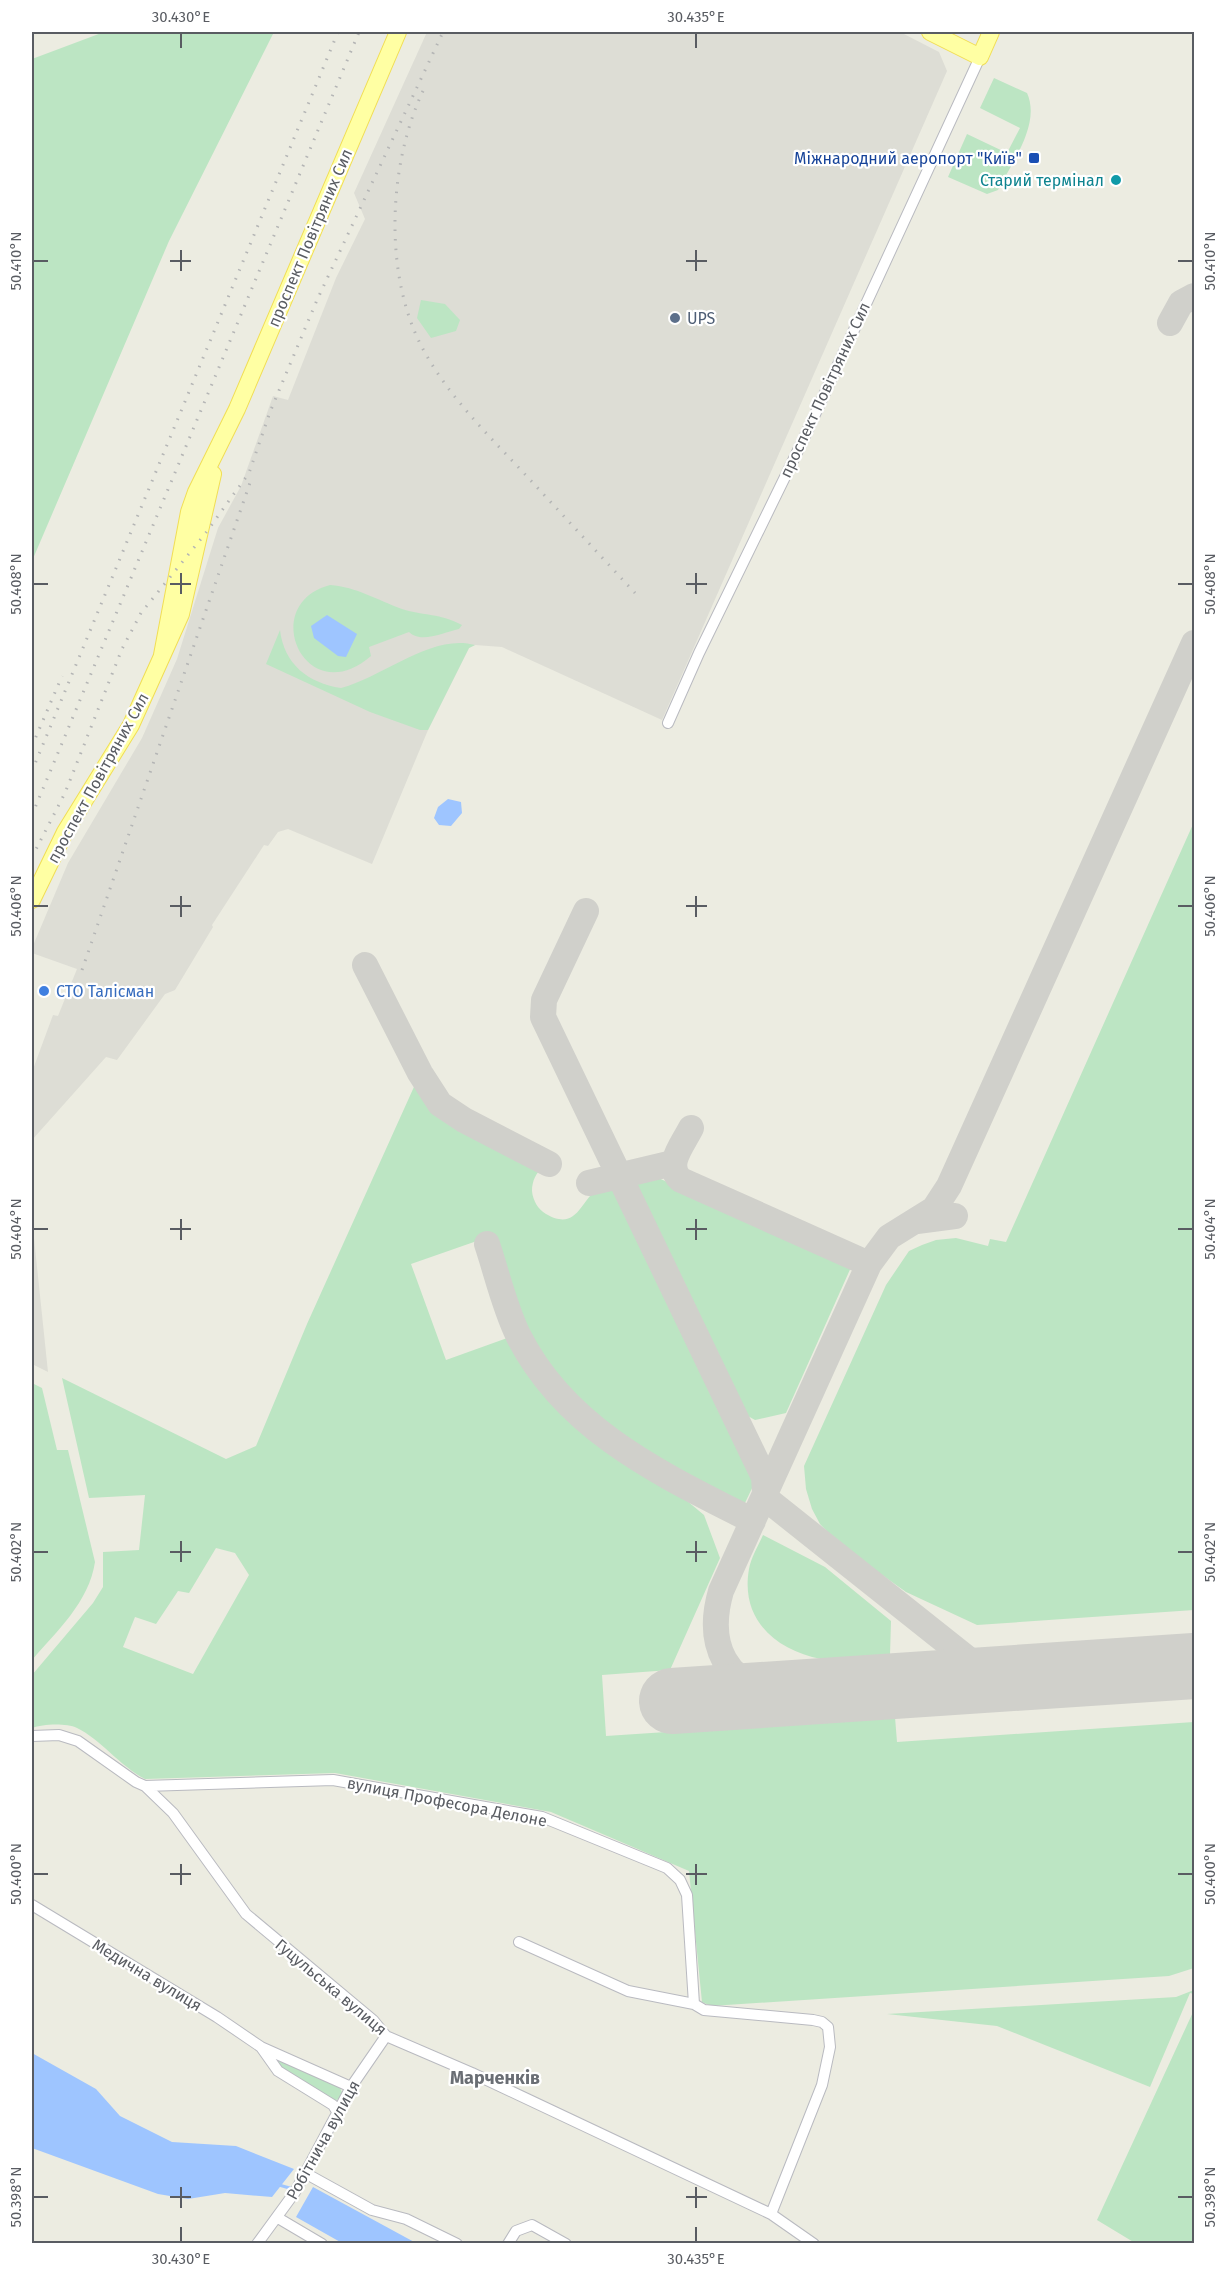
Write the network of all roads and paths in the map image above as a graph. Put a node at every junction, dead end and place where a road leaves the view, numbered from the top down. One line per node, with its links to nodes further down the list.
1 (398, 32): 6 (main road, проспект Повітряних Сил)
2 (930, 32): 4 (main road)
3 (992, 32): 4 (main road, проспект Повітряних Сил)
4 (980, 57): 5 (street, проспект Повітряних Сил)
5 (668, 723)
6 (32, 900)
7 (32, 1736): 8 (street, Гуцульська вулиця)
8 (146, 1786): 11 (street, вулиця Професора Делоне); 12 (street, Гуцульська вулиця)
9 (32, 1905): 13 (street, Медична вулиця)
10 (519, 1942): 11 (street)
11 (694, 2004): 17 (street)
12 (386, 2036): 14 (street, Робітнича вулиця); 17 (street, Гуцульська вулиця)
13 (261, 2046): 14 (street, Медична вулиця); 15 (street, Медична вулиця)
14 (351, 2087): 15 (street, Робітнича вулиця)
15 (338, 2113): 16 (street, Робітнича вулиця)
16 (305, 2173): 18 (street, Робітнича вулиця); 21 (street)
17 (771, 2214): 24 (street, Гуцульська вулиця)
18 (278, 2218): 19 (street, Робітнича вулиця); 20 (street)
19 (257, 2244)
20 (322, 2244)
21 (457, 2244)
22 (508, 2244): 23 (street)
23 (566, 2244)
24 (814, 2244)

